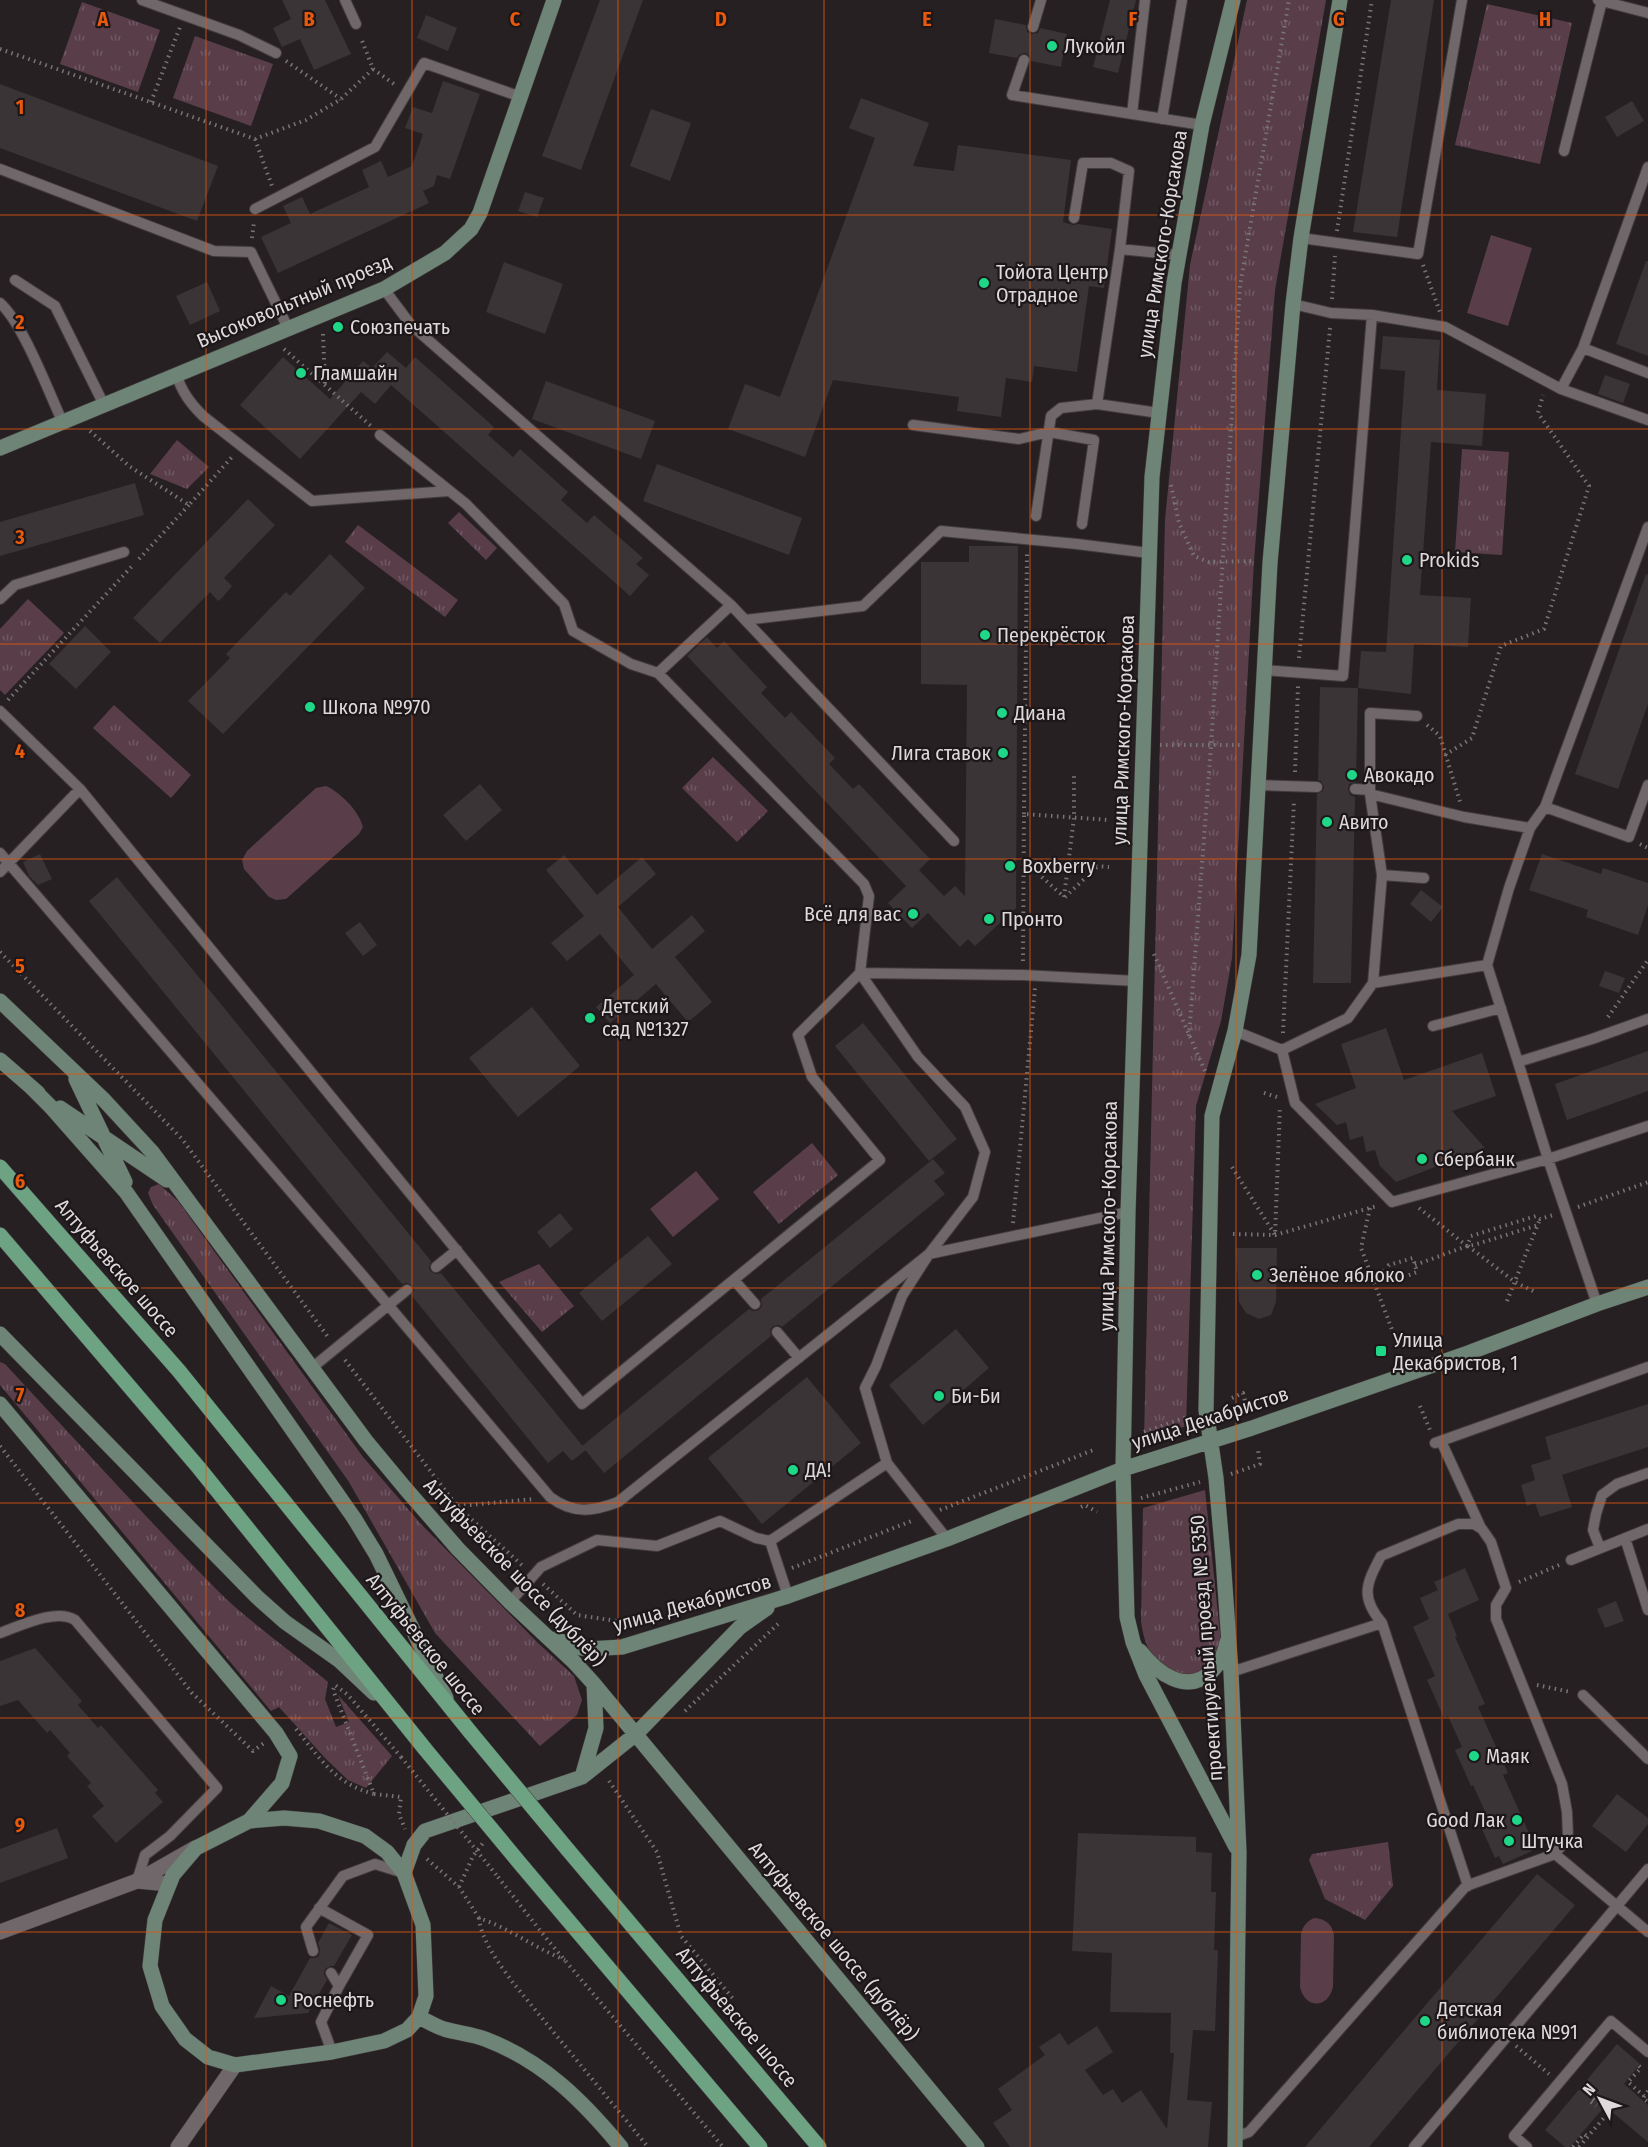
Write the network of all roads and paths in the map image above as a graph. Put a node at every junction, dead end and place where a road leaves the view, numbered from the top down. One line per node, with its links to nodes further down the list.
1 (142, 0): 14 (lane)
2 (345, 0): 15 (lane)
3 (554, 0): 22 (main road, Высоковольтный проезд)
4 (1041, 0): 16 (lane)
5 (1145, 0): 25 (lane)
6 (1182, 0): 26 (lane)
7 (1233, 0): 27 (main road, улица Римского-Корсакова)
8 (1289, 0): 78 (path)
9 (1340, 0): 35 (main road)
10 (1372, 0): 36 (path)
11 (1462, 0): 39 (lane)
12 (1600, 1): 13 (lane); 29 (lane)
13 (1648, 14)
14 (184, 15): 18 (lane); 24 (path)
15 (356, 24): 20 (path)
16 (1033, 27)
17 (0, 49): 24 (path)
18 (276, 53): 23 (path)
19 (1024, 60): 25 (lane)
20 (373, 69): 21 (path); 23 (path)
21 (407, 93): 22 (lane); 32 (lane)
22 (521, 97): 42 (main road, Высоковольтный проезд)
23 (341, 99): 28 (path)
24 (151, 102): 28 (path)
25 (1132, 114): 26 (lane)
26 (1162, 119): 27 (lane)
27 (1202, 125): 40 (main road, улица Римского-Корсакова)
28 (255, 139): 32 (path)
29 (1564, 151)
30 (1648, 167): 51 (lane)
31 (0, 169): 38 (lane)
32 (276, 198): 33 (lane)
33 (255, 209): 38 (path)
34 (1074, 218): 37 (lane)
35 (1301, 238): 36 (lane); 44 (main road)
36 (1335, 244): 39 (lane); 45 (path)
37 (1120, 249): 40 (lane); 57 (lane)
38 (251, 252): 48 (lane)
39 (1418, 254): 47 (path)
40 (1179, 255): 59 (main road, улица Римского-Корсакова)
41 (15, 280): 58 (lane)
42 (384, 289): 48 (main road, Высоковольтный проезд); 80 (lane)
43 (0, 303): 61 (lane)
44 (1293, 304): 45 (lane); 82 (main road)
45 (1331, 313): 46 (lane); 83 (path)
46 (1372, 315): 47 (lane); 83 (lane)
47 (1445, 327): 54 (lane)
48 (288, 328): 50 (main road, Высоковольтный проезд)
49 (323, 334): 55 (path)
50 (270, 336): 53 (main road, Высоковольтный проезд); 55 (path)
51 (1583, 348): 52 (lane); 56 (lane)
52 (1648, 373)
53 (176, 374): 58 (main road, Высоковольтный проезд); 66 (lane)
54 (1546, 382): 56 (lane); 91 (path)
55 (325, 385): 65 (path)
56 (1561, 389): 60 (lane)
57 (1097, 404): 59 (lane); 64 (lane)
58 (104, 405): 61 (main road, Высоковольтный проезд)
59 (1159, 413): 76 (main road, улица Римского-Корсакова)
60 (1648, 420)
61 (63, 423): 67 (main road, Высоковольтный проезд)
62 (913, 425): 64 (lane)
63 (90, 430): 70 (path)
64 (1049, 432): 71 (lane); 72 (lane)
65 (380, 435): 69 (lane)
66 (242, 446): 69 (lane); 70 (path)
67 (0, 448)
68 (1169, 478): 78 (path)
69 (449, 491): 84 (lane)
70 (189, 505): 85 (path)
71 (1036, 516)
72 (1082, 524)
73 (1648, 527): 100 (lane)
74 (1027, 539): 76 (lane); 81 (lane); 101 (path)
75 (124, 552): 79 (lane)
76 (1149, 553): 124 (main road, улица Римского-Корсакова)
77 (1254, 561): 78 (path)
78 (1222, 563): 90 (path)
79 (0, 599)
80 (731, 604): 81 (lane); 84 (lane)
81 (745, 620): 106 (lane)
82 (1264, 670): 83 (lane); 93 (main road)
83 (1298, 672): 95 (path)
84 (658, 673): 121 (lane)
85 (8, 701)
86 (0, 711): 97 (lane)
87 (1417, 717): 91 (path); 99 (lane)
88 (1160, 745): 90 (path)
89 (1244, 745): 90 (path)
90 (1211, 746): 131 (path)
91 (1445, 755): 102 (path)
92 (1074, 774): 103 (path)
93 (1258, 785): 95 (lane); 130 (main road)
94 (1648, 785): 100 (lane)
95 (1294, 786): 96 (lane); 133 (path)
96 (1317, 787)
97 (80, 789): 109 (lane); 160 (lane)
98 (1355, 789): 99 (lane)
99 (1370, 792): 102 (lane); 114 (lane)
100 (1545, 807): 105 (lane)
101 (1024, 814): 103 (path); 108 (path)
102 (1464, 817): 105 (lane)
103 (1074, 818): 104 (path); 110 (path)
104 (1110, 820)
105 (1530, 828): 120 (lane)
106 (954, 841)
107 (0, 854): 109 (lane)
108 (1024, 861): 110 (path); 116 (path); 122 (path)
109 (9, 862): 113 (lane); 174 (lane)
110 (1068, 864): 111 (path); 116 (path)
111 (1097, 867): 112 (path); 116 (path)
112 (1109, 867)
113 (0, 872)
114 (1382, 875): 115 (lane); 125 (lane)
115 (1424, 878)
116 (1064, 897)
117 (0, 952): 179 (path)
118 (1154, 953): 131 (path)
119 (1648, 960): 132 (path)
120 (1487, 965): 125 (lane); 127 (lane)
121 (860, 974): 122 (lane); 161 (lane); 166 (lane)
122 (1023, 975): 123 (lane)
123 (1036, 976): 124 (lane); 158 (path)
124 (1136, 981): 151 (main road, улица Римского-Корсакова)
125 (1373, 983): 133 (lane)
126 (0, 1001): 134 (main road, Алтуфьевское шоссе (дублёр))
127 (1501, 1008): 129 (lane); 136 (lane)
128 (1648, 1019): 132 (lane)
129 (1433, 1026)
130 (1235, 1031): 133 (lane); 190 (main road)
131 (1189, 1036): 137 (path)
132 (1592, 1039): 136 (lane)
133 (1282, 1050): 147 (lane)
134 (61, 1059): 141 (main road); 148 (main road, Алтуфьевское шоссе (дублёр))
135 (0, 1060): 138 (main road)
136 (1518, 1062): 142 (lane)
137 (1206, 1072)
138 (30, 1086): 141 (main road); 152 (main road)
139 (1281, 1088): 157 (path)
140 (1648, 1126): 142 (lane)
141 (104, 1137): 148 (main road); 152 (main road)
142 (1548, 1159): 146 (lane); 150 (lane)
143 (0, 1167): 231 (main road, Алтуфьевское шоссе)
144 (1232, 1167): 157 (path)
145 (1648, 1182): 150 (path)
146 (1407, 1199): 147 (lane); 159 (path)
147 (1392, 1202): 149 (path)
148 (195, 1207): 183 (main road, Алтуфьевское шоссе (дублёр))
149 (1370, 1208): 157 (path); 165 (path)
150 (1565, 1211): 153 (path); 173 (lane)
151 (1128, 1212): 158 (lane); 196 (main road, улица Римского-Корсакова)
152 (142, 1214): 231 (main road)
153 (1540, 1219): 154 (path); 159 (path)
154 (1538, 1225): 159 (path); 167 (path)
155 (1233, 1234): 157 (path)
156 (0, 1235): 234 (main road)
157 (1275, 1235)
158 (1012, 1237): 161 (lane)
159 (1467, 1245): 162 (path); 167 (path)
160 (457, 1250): 163 (lane); 166 (lane)
161 (929, 1254): 180 (lane); 195 (lane)
162 (1415, 1265): 164 (path); 164 (path)
163 (436, 1267)
164 (1386, 1270): 165 (path)
165 (1371, 1275): 177 (path)
166 (734, 1280): 172 (lane)
167 (1515, 1282): 170 (path); 171 (path)
168 (1648, 1287): 173 (main road, улица Декабристов)
169 (407, 1290): 174 (lane)
170 (1535, 1293)
171 (1507, 1301)
172 (755, 1304)
173 (1597, 1304): 190 (main road, улица Декабристов)
174 (389, 1306): 179 (lane); 200 (lane)
175 (777, 1332): 180 (lane)
176 (0, 1334): 181 (main road)
177 (1396, 1340)
178 (0, 1342): 181 (main road)
179 (336, 1348): 183 (lane); 203 (path)
180 (799, 1358): 200 (lane)
181 (28, 1363): 234 (main road)
182 (1648, 1366): 191 (lane)
183 (313, 1367): 218 (main road, Алтуфьевское шоссе (дублёр))
184 (1232, 1398): 185 (path)
185 (1246, 1405)
186 (1420, 1406): 191 (path)
187 (3, 1407): 241 (main road)
188 (1187, 1417): 189 (path)
189 (1144, 1432)
190 (1210, 1441): 196 (main road, улица Декабристов); 225 (main road, проектируемый проезд № 5350)
191 (1438, 1442): 206 (lane)
192 (0, 1446): 236 (path)
193 (1096, 1449): 205 (path)
194 (1258, 1450): 198 (path)
195 (887, 1463): 205 (lane); 210 (lane)
196 (1123, 1469): 209 (main road, улица Декабристов); 226 (main road, проектируемый проезд № 5350)
197 (1648, 1473): 211 (lane)
198 (1231, 1474)
199 (1200, 1482): 201 (path)
200 (550, 1497): 203 (path)
201 (1142, 1498)
202 (1085, 1505): 204 (path)
203 (458, 1507): 214 (path)
204 (1097, 1512)
205 (928, 1514): 209 (lane); 213 (path)
206 (1482, 1529): 215 (lane); 221 (lane)
207 (1648, 1529): 208 (lane)
208 (1625, 1538): 211 (lane); 219 (lane)
209 (946, 1539): 216 (main road, улица Декабристов)
210 (770, 1541): 213 (lane); 214 (lane)
211 (1600, 1548): 212 (lane)
212 (1571, 1560): 215 (path)
213 (780, 1572): 216 (lane); 217 (path)
214 (533, 1576): 218 (lane); 222 (path)
215 (1506, 1588): 228 (lane)
216 (788, 1596): 223 (main road, улица Декабристов); 235 (main road, улица Декабристов)
217 (713, 1599)
218 (510, 1602): 223 (main road, Алтуфьевское шоссе (дублёр))
219 (1648, 1610)
220 (785, 1617): 232 (path)
221 (1383, 1623): 227 (lane); 252 (lane)
222 (646, 1625)
223 (540, 1629): 229 (main road, Алтуфьевское шоссе (дублёр))
224 (0, 1633): 250 (lane)
225 (1228, 1633): 226 (main road); 227 (main road, проектируемый проезд № 5350)
226 (1133, 1642): 245 (main road, проектируемый проезд № 5350)
227 (1231, 1672): 245 (main road, проектируемый проезд № 5350)
228 (1521, 1682): 230 (path); 247 (lane)
229 (594, 1684): 235 (main road, Алтуфьевское шоссе (дублёр)); 239 (main road)
230 (1583, 1695): 237 (lane)
231 (449, 1706): 284 (main road, Алтуфьевское шоссе, bridge)
232 (680, 1716)
233 (290, 1722): 240 (path)
234 (405, 1723): 283 (main road, bridge)
235 (636, 1734): 239 (main road, улица Декабристов); 285 (main road, Алтуфьевское шоссе (дублёр))
236 (264, 1742)
237 (1648, 1759)
238 (617, 1774): 263 (path)
239 (582, 1777): 249 (main road, улица Декабристов)
240 (374, 1794): 242 (path); 260 (path, bridge)
241 (249, 1821): 244 (main road); 249 (main road)
242 (407, 1835)
243 (485, 1840): 253 (path)
244 (196, 1848): 250 (street); 251 (main road)
245 (1239, 1852): 278 (main road, проектируемый проезд № 5350)
246 (420, 1853): 253 (path)
247 (1555, 1854): 252 (lane); 254 (lane)
248 (1648, 1869): 254 (lane)
249 (404, 1873): 255 (lane); 264 (main road)
250 (137, 1881): 251 (street); 257 (street)
251 (169, 1884): 268 (main road)
252 (1468, 1886): 278 (lane)
253 (459, 1887): 256 (path)
254 (1617, 1905): 258 (lane); 265 (lane)
255 (320, 1908): 259 (lane); 262 (lane)
256 (479, 1918): 260 (path); 281 (path)
257 (0, 1932)
258 (1648, 1932)
259 (313, 1952)
260 (565, 1960): 282 (path)
261 (331, 1973): 262 (lane)
262 (339, 1986): 266 (lane)
263 (735, 2001)
264 (419, 2017): 266 (main road); 280 (main road)
265 (1506, 2038): 270 (path); 286 (lane)
266 (332, 2052): 268 (main road)
267 (1648, 2052): 270 (lane)
268 (235, 2065): 279 (street)
269 (1639, 2066): 272 (path)
270 (1559, 2083): 287 (lane)
271 (1648, 2091): 272 (path)
272 (1644, 2096): 274 (path)
273 (1592, 2101): 275 (path)
274 (1648, 2102)
275 (1597, 2105)
276 (1602, 2109): 277 (path)
277 (1588, 2137): 288 (path); 289 (path)
278 (1235, 2142)
279 (178, 2147)
280 (621, 2147)
281 (648, 2147)
282 (723, 2147)
283 (760, 2147)
284 (819, 2147)
285 (977, 2147)
286 (1414, 2147)
287 (1527, 2147)
288 (1574, 2147)
289 (1579, 2147)

